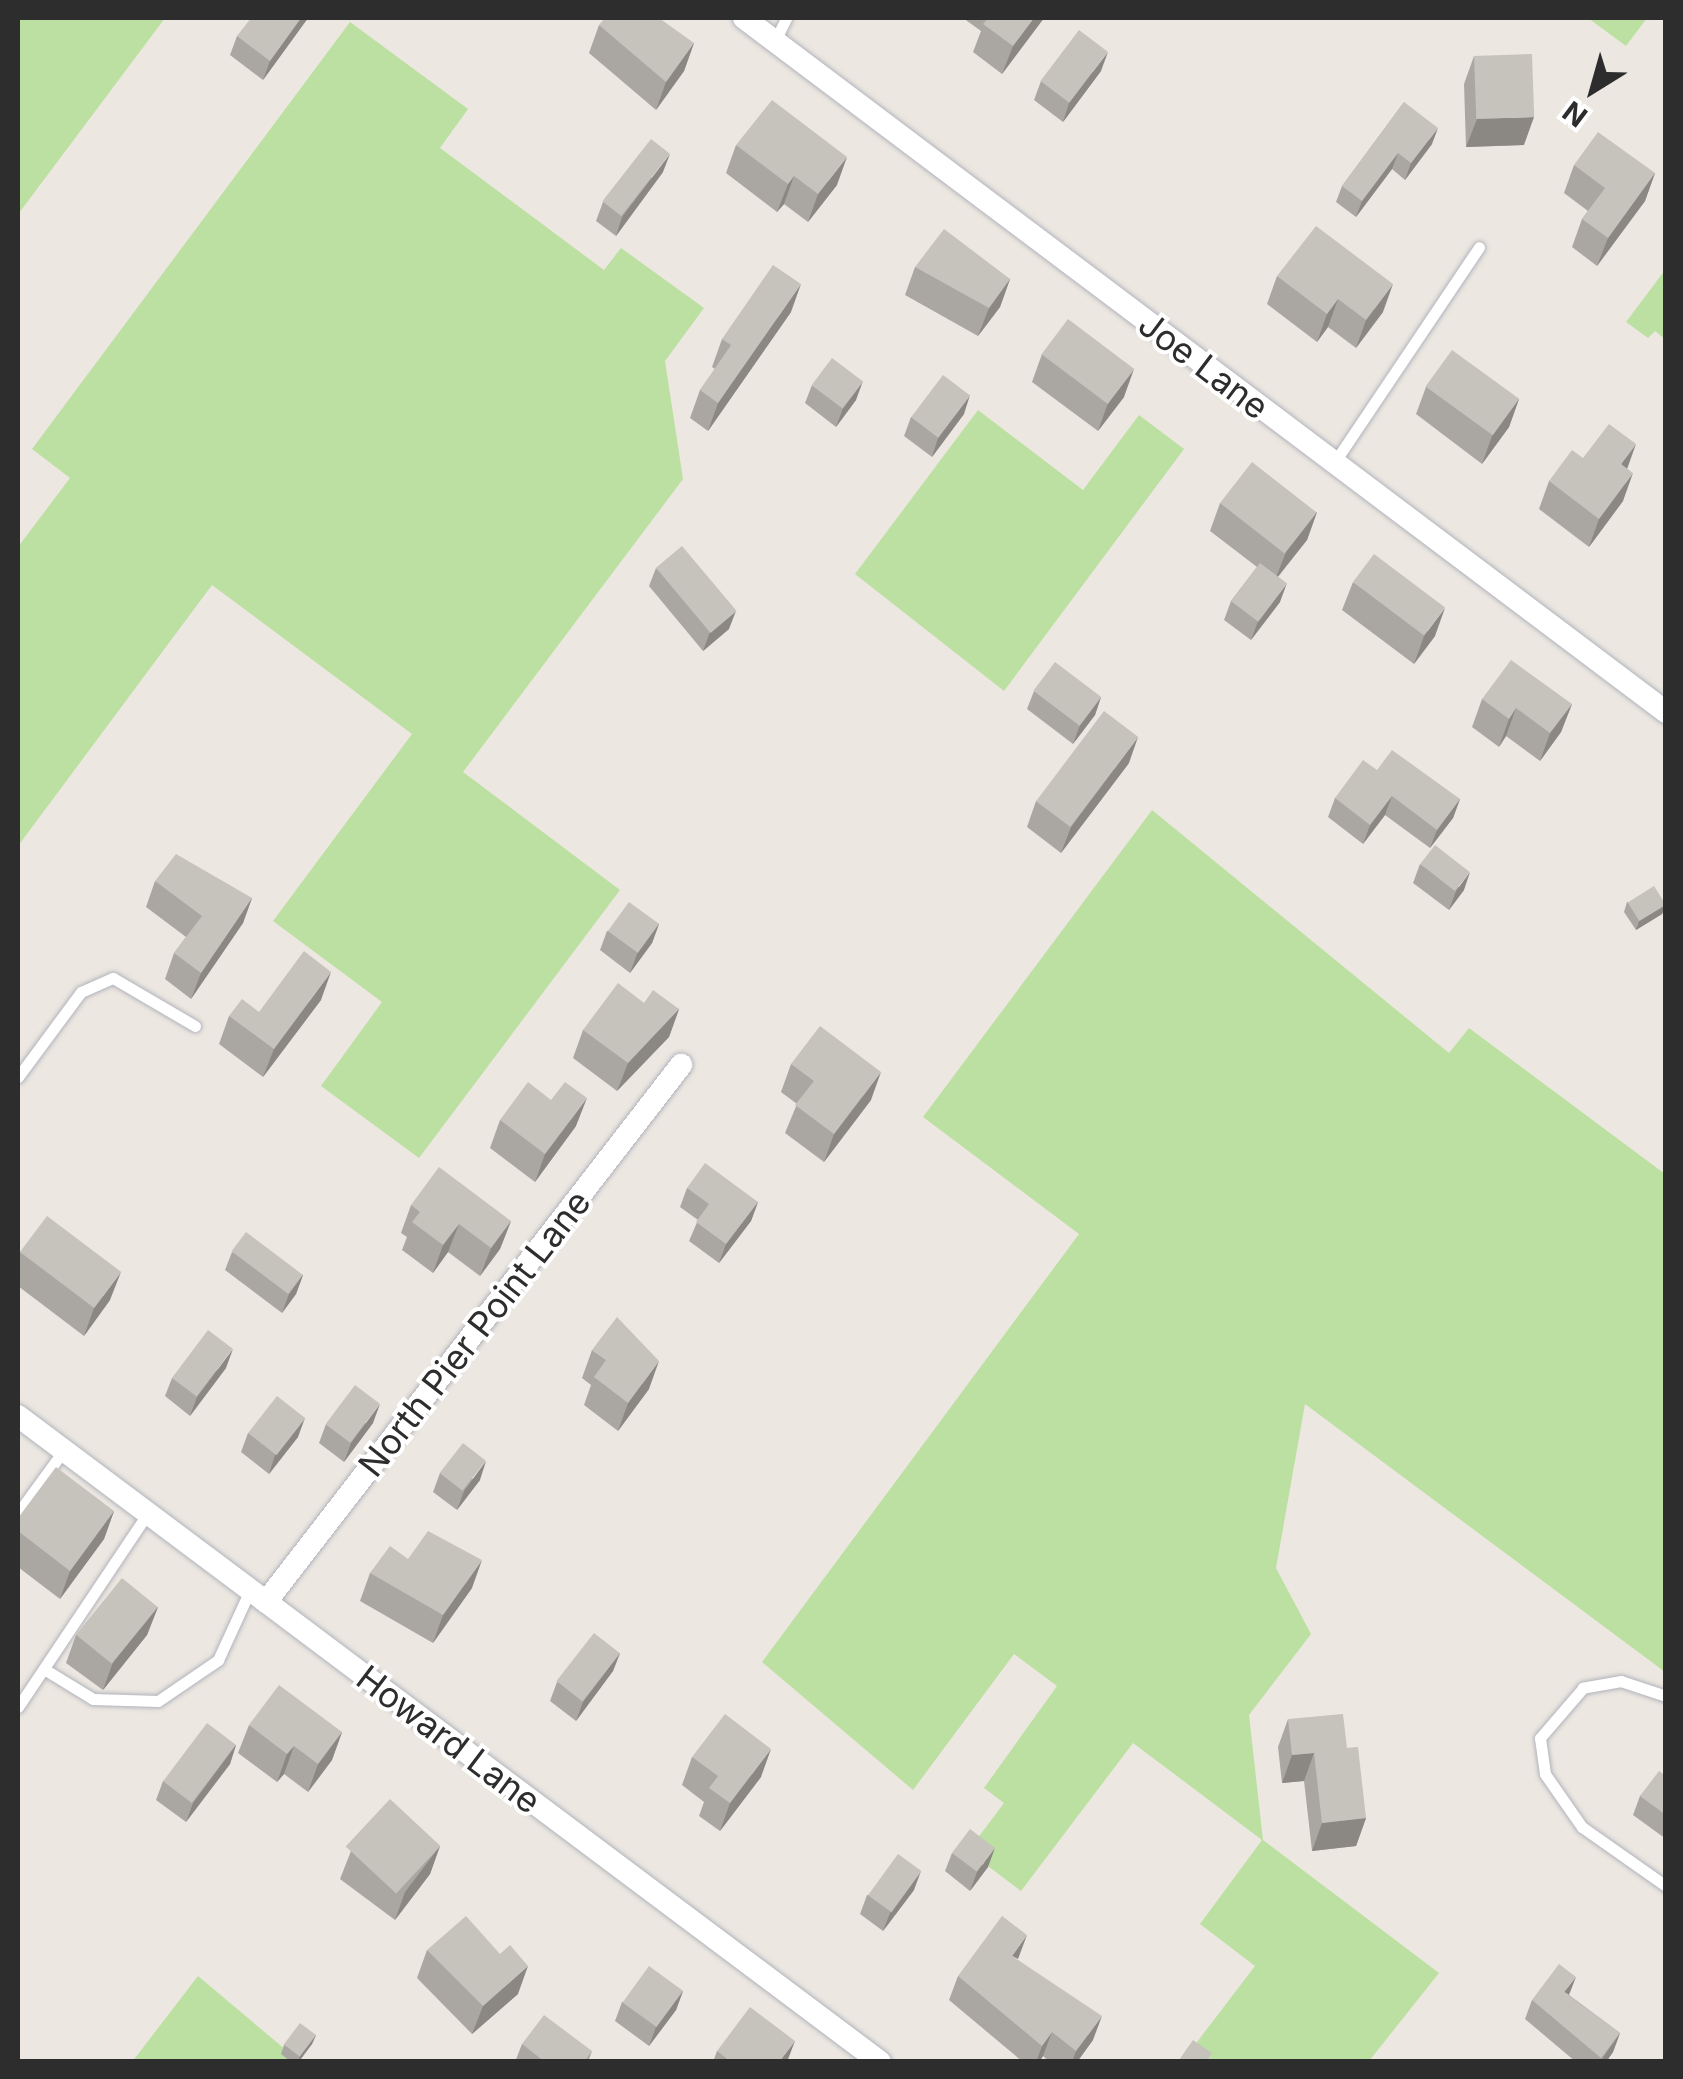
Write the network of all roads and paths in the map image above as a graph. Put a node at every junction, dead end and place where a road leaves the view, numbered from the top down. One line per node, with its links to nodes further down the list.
1 (744, 18): 3 (street, Joe Lane)
2 (786, 18): 3 (lane)
3 (775, 41): 5 (street, Joe Lane)
4 (1479, 247): 5 (lane)
5 (1334, 463): 6 (street, Joe Lane)
6 (1666, 712)
7 (194, 1026): 9 (lane)
8 (681, 1065): 14 (street, North Pier Point Lane)
9 (18, 1077)
10 (18, 1416): 11 (street, Howard Lane)
11 (64, 1450): 12 (lane); 13 (street, Howard Lane)
12 (18, 1513)
13 (148, 1514): 14 (street, Howard Lane); 15 (lane)
14 (258, 1596): 15 (lane); 19 (street, Howard Lane)
15 (44, 1669): 17 (lane)
16 (1666, 1696): 18 (lane)
17 (18, 1707)
18 (1666, 1886)
19 (880, 2062)

